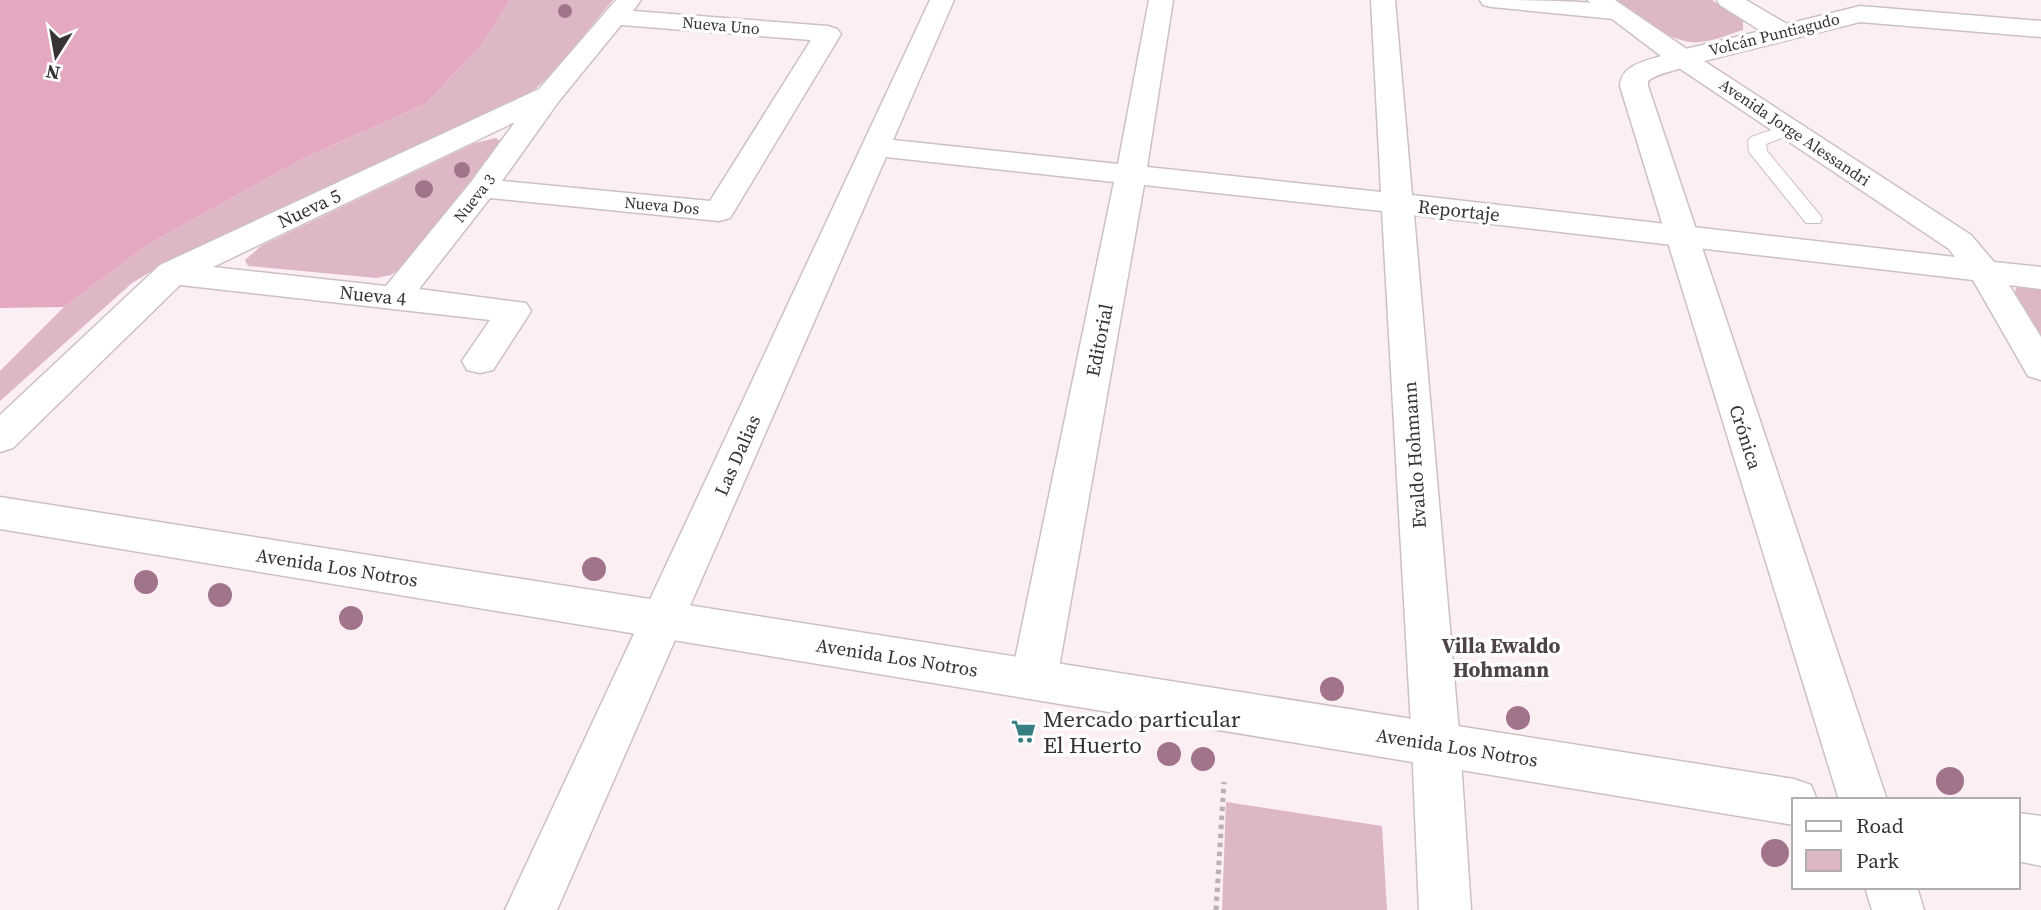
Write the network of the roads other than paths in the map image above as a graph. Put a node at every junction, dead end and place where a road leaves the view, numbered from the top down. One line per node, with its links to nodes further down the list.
1 (942, 0): 15 (street, Las Dalias)
2 (1161, 0): 16 (street, Editorial)
3 (1383, 0): 18 (street, Evaldo Hohmann)
4 (1492, 0): 6 (street)
5 (1729, 0): 9 (street)
6 (1606, 5): 11 (street, Avenida Jorge Alessandri)
7 (622, 8): 10 (street, Nueva Uno); 13 (street, Nueva 5)
8 (2041, 29): 9 (street, Volcán Puntiagudo)
9 (1781, 32): 11 (street, Volcán Puntiagudo)
10 (828, 34): 17 (street, Nueva Dos)
11 (1682, 58): 12 (street, Volcán Puntiagudo); 14 (street, Avenida Jorge Alessandri)
12 (1636, 75): 20 (street, Crónica)
13 (549, 95): 17 (street, Nueva 3); 22 (street, Nueva 5)
14 (1789, 129): 19 (lane); 21 (street, Avenida Jorge Alessandri)
15 (876, 147): 16 (street, Reportaje); 29 (street, Las Dalias)
16 (1131, 174): 18 (street, Reportaje); 30 (street, Editorial)
17 (482, 188): 24 (street, Nueva 3)
18 (1396, 203): 20 (street, Reportaje); 31 (street, Evaldo Hohmann)
19 (1813, 219)
20 (1681, 234): 21 (street, Reportaje); 32 (street, Crónica)
21 (1984, 271): 23 (street, Reportaje); 26 (street, Avenida Jorge Alessandri)
22 (172, 273): 24 (street, Nueva 4); 27 (street, Nueva 5)
23 (2039, 279)
24 (394, 298): 25 (street, Nueva 4)
25 (480, 361)
26 (2041, 367)
27 (0, 438)
28 (0, 513): 29 (street, Avenida Los Notros)
29 (663, 619): 30 (street, Avenida Los Notros); 37 (street, Las Dalias)
30 (1034, 679): 31 (street, Avenida Los Notros)
31 (1436, 744): 33 (street, Avenida Los Notros); 38 (street, Evaldo Hohmann)
32 (1862, 798)
33 (1792, 802)
34 (2020, 838): 35 (street)
35 (2041, 841)
36 (1892, 889): 39 (street)
37 (531, 910)
38 (1445, 910)
39 (1898, 910)

